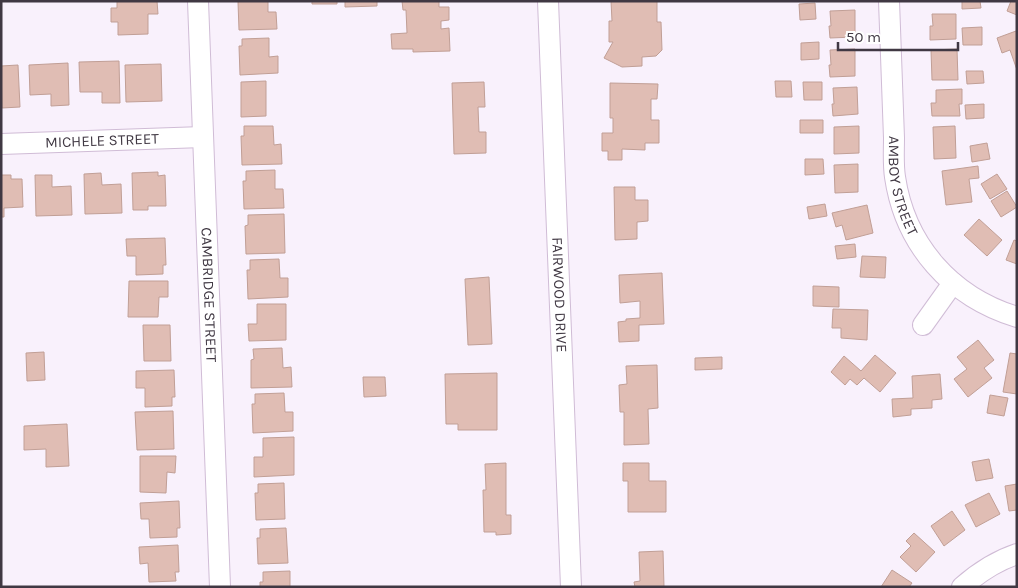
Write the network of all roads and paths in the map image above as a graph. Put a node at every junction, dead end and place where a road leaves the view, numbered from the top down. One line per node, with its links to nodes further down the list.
1 (198, 1): 4 (street, CAMBRIDGE STREET)
2 (548, 1): 11 (street, FAIRWOOD DRIVE)
3 (889, 1): 6 (street, AMBOY STREET)
4 (203, 137): 5 (street, MICHELE STREET); 10 (street, CAMBRIDGE STREET)
5 (1, 144)
6 (953, 283): 7 (street, AMBOY STREET); 8 (street)
7 (1017, 317)
8 (923, 325)
9 (1017, 554): 12 (street)
10 (220, 587)
11 (570, 587)
12 (962, 587)

